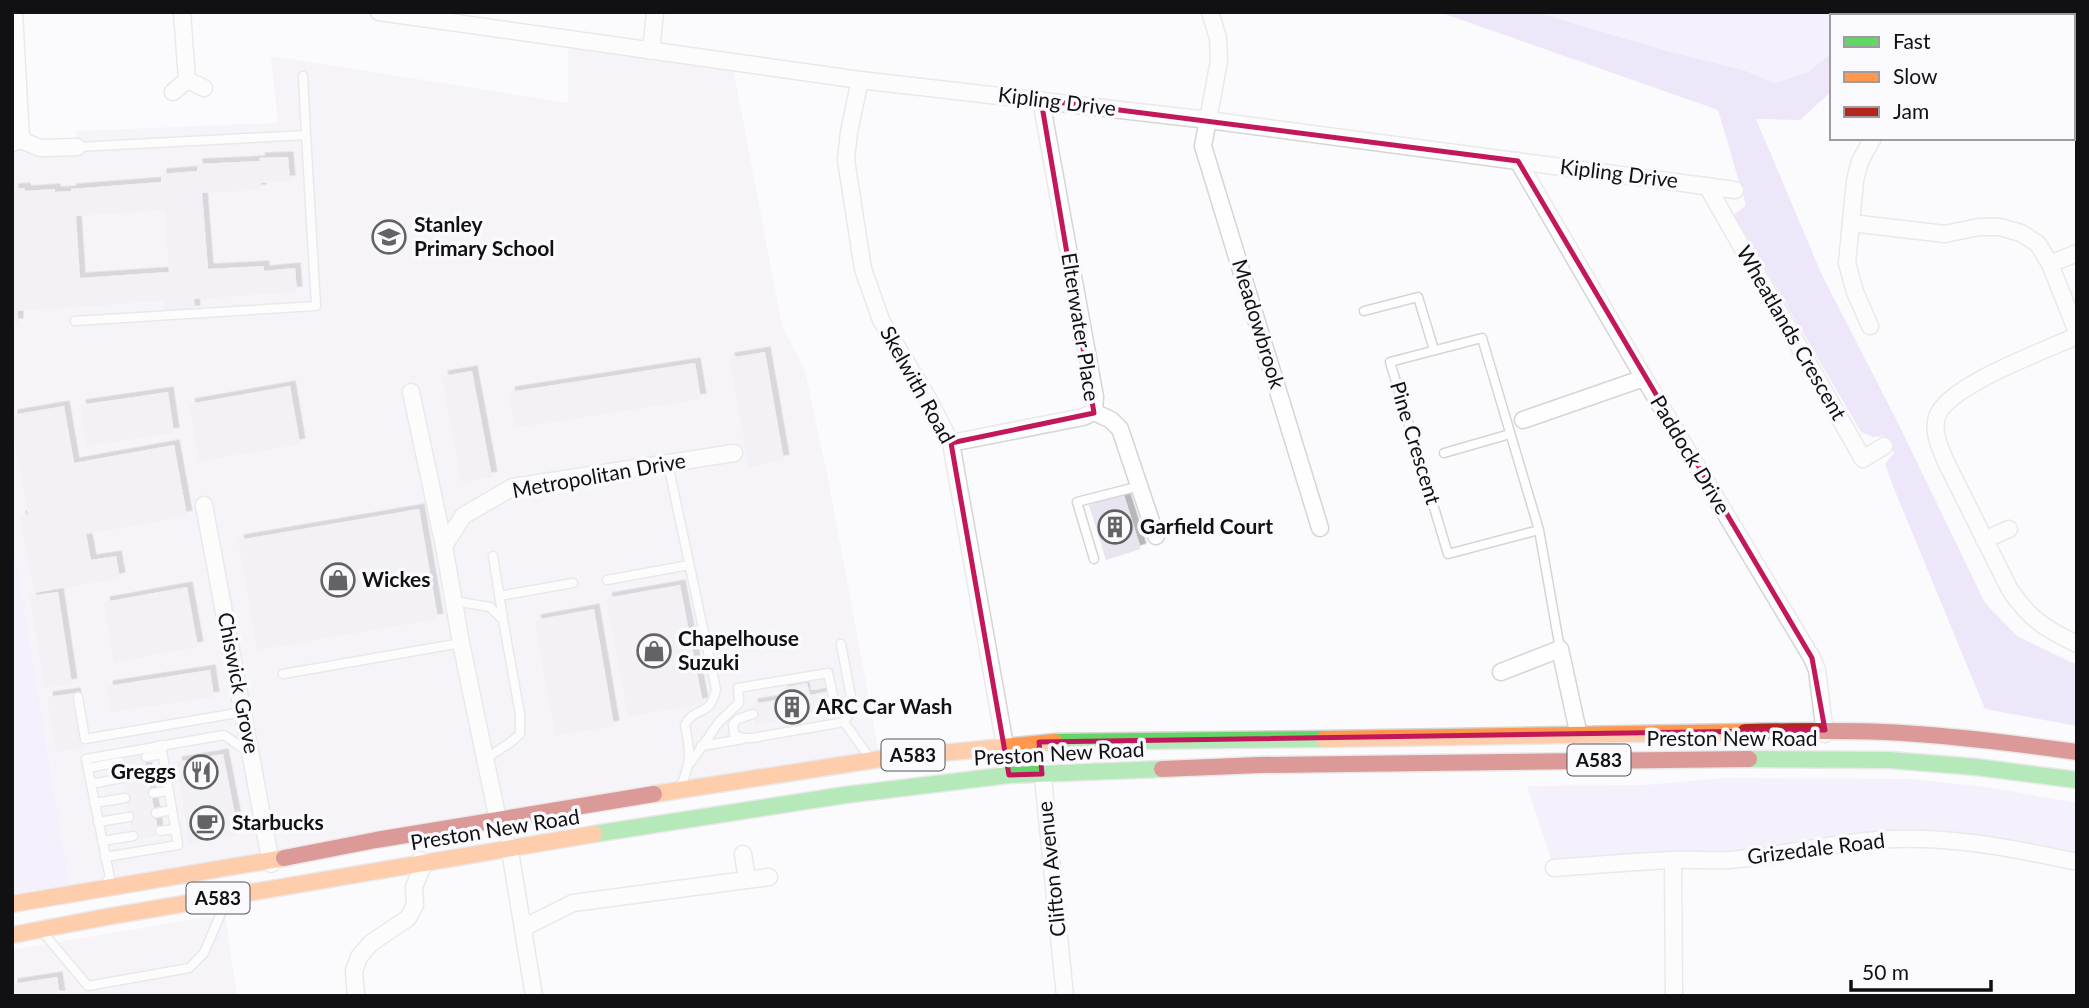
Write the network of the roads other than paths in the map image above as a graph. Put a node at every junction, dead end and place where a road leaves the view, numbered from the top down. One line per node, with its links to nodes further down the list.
1 (14, 12): 17 (street)
2 (181, 12): 9 (street)
3 (379, 12): 6 (street, Kipling Drive)
4 (655, 12): 7 (street)
5 (1210, 12): 14 (street, Meadowbrook)
6 (495, 20): 7 (street, Kipling Drive)
7 (651, 51): 10 (street, Kipling Drive)
8 (303, 76): 15 (lane)
9 (187, 80): 11 (street); 12 (street)
10 (860, 80): 13 (street, Kipling Drive); 35 (street, Skelwith Road)
11 (204, 88)
12 (173, 92)
13 (1041, 100): 14 (street, Kipling Drive); 32 (street, Elterwater Place)
14 (1208, 120): 19 (street, Kipling Drive); 42 (street, Meadowbrook)
15 (306, 135): 18 (lane); 26 (lane)
16 (1872, 140): 22 (street)
17 (17, 141): 18 (street)
18 (77, 147)
19 (1518, 161): 20 (street, Kipling Drive); 30 (street, Paddock Drive)
20 (1707, 186): 21 (street, Kipling Drive); 36 (street, Wheatlands Crescent)
21 (1735, 190)
22 (1852, 223): 24 (street); 27 (street)
23 (2077, 254): 24 (street)
24 (2050, 264): 28 (street)
25 (1364, 311): 29 (lane)
26 (75, 321)
27 (1870, 326)
28 (2077, 334): 46 (street)
29 (1434, 350): 34 (lane, Pine Crescent); 44 (lane, Pine Crescent)
30 (1644, 378): 33 (street); 67 (street, Paddock Drive)
31 (411, 392): 47 (street)
32 (1094, 412): 35 (street); 40 (street, Elterwater Place)
33 (1523, 421)
34 (1510, 435): 38 (lane); 44 (lane, Pine Crescent)
35 (951, 443): 71 (street, Skelwith Road)
36 (1884, 446)
37 (734, 453): 39 (street, Metropolitan Drive)
38 (1444, 453)
39 (668, 464): 47 (street, Metropolitan Drive); 50 (lane)
40 (1140, 486): 45 (street, Elterwater Place); 49 (lane)
41 (204, 505): 64 (street, Chiswick Grove)
42 (1320, 528)
43 (2009, 529): 46 (street)
44 (1539, 530): 59 (lane, Pine Crescent)
45 (1156, 536)
46 (1984, 540): 57 (street)
47 (444, 546): 54 (street)
48 (493, 556): 53 (lane)
49 (1094, 559)
50 (690, 565): 51 (lane); 81 (lane)
51 (607, 580)
52 (573, 583): 53 (lane)
53 (499, 596): 55 (lane)
54 (454, 601): 55 (lane); 56 (street)
55 (503, 620): 77 (lane)
56 (461, 643): 61 (lane); 77 (street)
57 (2077, 643)
58 (841, 644): 66 (lane)
59 (1560, 649): 60 (street); 68 (street)
60 (1501, 672)
61 (283, 674)
62 (78, 697): 64 (lane)
63 (831, 700): 72 (lane)
64 (243, 712): 75 (street, Chiswick Grove)
65 (753, 714): 69 (lane)
66 (844, 722): 69 (lane); 79 (lane)
67 (1825, 730): 68 (highway, Preston New Road / A583); 74 (highway, Preston New Road / A583); 78 (street, Paddock Drive)
68 (1579, 736): 70 (highway, Preston New Road / A583)
69 (752, 738): 72 (lane)
70 (1039, 742): 71 (highway, Preston New Road / A583); 85 (street, Clifton Avenue)
71 (1006, 745): 79 (highway, Preston New Road / A583); 86 (street, Skelwith Road)
72 (701, 746): 81 (lane)
73 (161, 750): 75 (lane); 76 (lane); 82 (lane); 83 (lane)
74 (2077, 752)
75 (251, 754): 110 (street, Chiswick Grove)
76 (146, 757)
77 (485, 759): 98 (street)
78 (1826, 760): 85 (highway, Preston New Road / A583); 88 (highway, Preston New Road / A583)
79 (872, 761): 90 (highway, Preston New Road / A583)
80 (120, 762): 82 (lane)
81 (690, 763): 90 (lane)
82 (88, 768): 89 (lane)
83 (165, 770): 84 (lane); 91 (lane)
84 (149, 773)
85 (1042, 774): 86 (highway, Preston New Road / A583); 129 (street, Clifton Avenue)
86 (1009, 775): 106 (highway, Preston New Road / A583)
87 (122, 778): 89 (lane)
88 (2077, 780)
89 (91, 783): 94 (lane)
90 (679, 790): 98 (highway, Preston New Road / A583)
91 (169, 791): 92 (lane); 95 (lane)
92 (153, 793)
93 (125, 798): 94 (lane)
94 (94, 803): 99 (lane)
95 (172, 810): 96 (lane); 100 (lane)
96 (156, 813)
97 (129, 817): 99 (lane)
98 (497, 821): 102 (highway, Preston New Road / A583); 106 (street)
99 (98, 822): 105 (lane)
100 (176, 829): 101 (lane); 109 (lane)
101 (160, 831)
102 (425, 832): 104 (highway, Preston New Road / A583); 107 (street)
103 (133, 836): 105 (lane)
104 (376, 840): 107 (street); 110 (highway, Preston New Road / A583)
105 (102, 841): 109 (lane)
106 (511, 848): 113 (highway, Preston New Road / A583); 124 (street)
107 (404, 849): 113 (street); 114 (street)
108 (743, 854): 117 (street)
109 (105, 857): 119 (lane)
110 (271, 860): 119 (highway, Preston New Road / A583); 120 (street, Chiswick Grove)
111 (1673, 860): 112 (street, Grizedale Road); 115 (street, Grizedale Road); 130 (street)
112 (2077, 862)
113 (424, 863): 114 (highway, Preston New Road / A583); 118 (street)
114 (393, 868): 118 (street); 120 (highway, Preston New Road / A583)
115 (1554, 868)
116 (769, 877): 117 (street)
117 (747, 880): 124 (street)
118 (414, 887): 127 (street)
119 (101, 888): 122 (highway, Preston New Road / A583); 123 (street)
120 (276, 888): 121 (highway, Preston New Road / A583)
121 (228, 896): 123 (highway, Preston New Road / A583); 125 (lane)
122 (12, 904)
123 (106, 917): 125 (highway, Preston New Road / A583)
124 (523, 928): 128 (street)
125 (41, 930): 126 (highway, Preston New Road / A583)
126 (12, 936)
127 (356, 996)
128 (534, 996)
129 (1065, 996)
130 (1674, 996)

